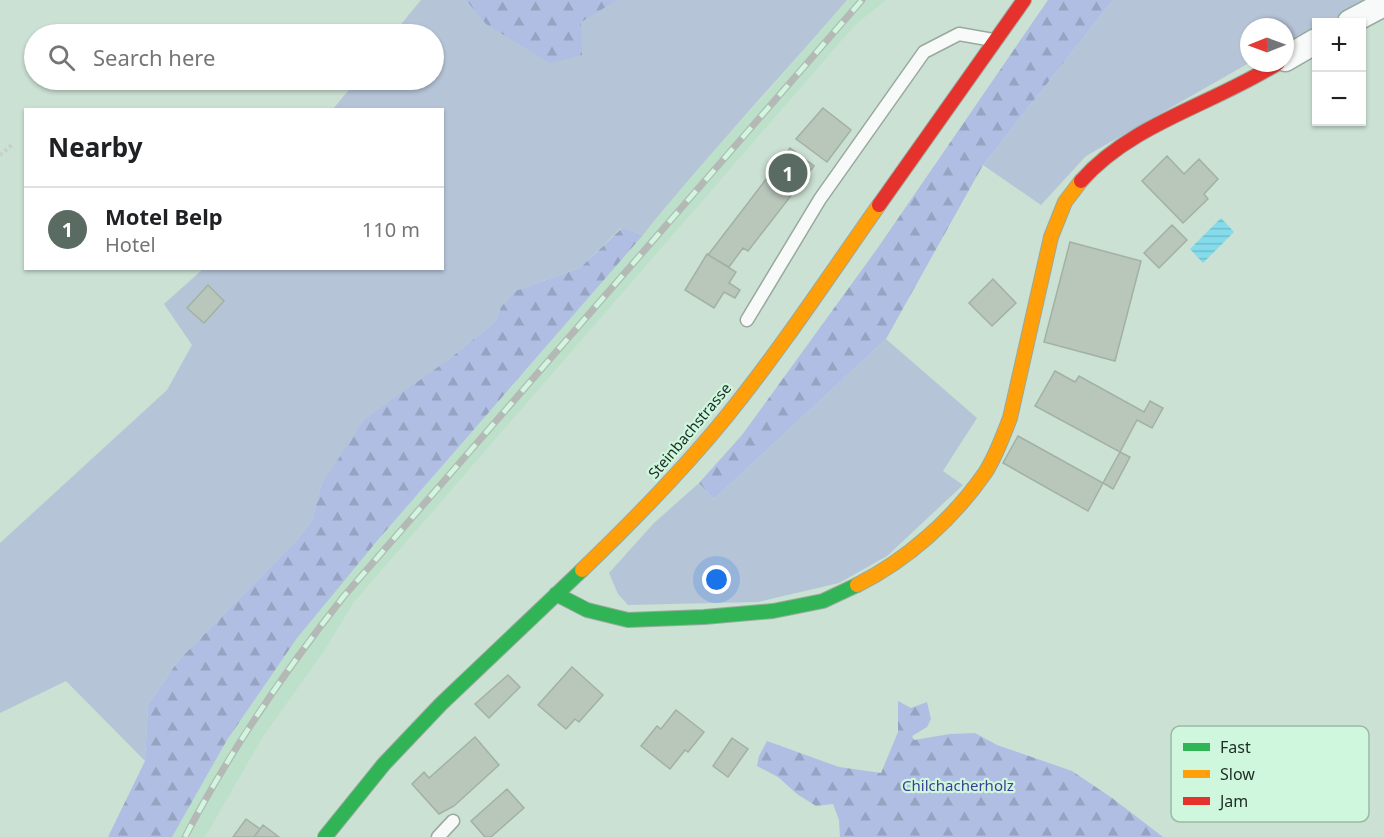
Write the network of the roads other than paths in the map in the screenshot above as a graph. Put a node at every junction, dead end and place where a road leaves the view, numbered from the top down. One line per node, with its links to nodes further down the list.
1 (1024, 0): 4 (main road, Steinbachstrasse)
2 (1384, 4): 3 (street)
3 (1358, 18)
4 (994, 41): 8 (lane); 9 (main road, Steinbachstrasse)
5 (1312, 44): 6 (street)
6 (1294, 54)
7 (1262, 72): 9 (main road)
8 (747, 320)
9 (556, 594): 11 (main road, Steinbachstrasse)
10 (453, 821): 12 (lane)
11 (327, 836)
12 (438, 837)

